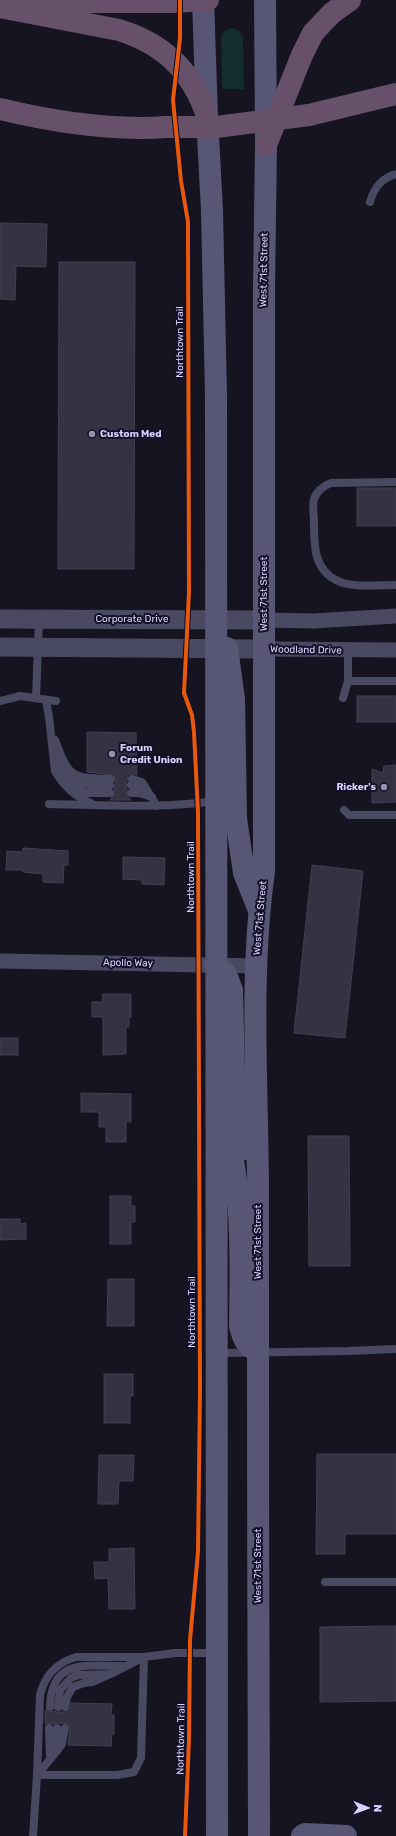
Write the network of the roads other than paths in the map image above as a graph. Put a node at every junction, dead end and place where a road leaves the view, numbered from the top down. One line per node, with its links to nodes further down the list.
1 (205, 0): 4 (highway); 7 (main road)
2 (265, 0): 8 (main road, West 71st Street)
3 (350, 0): 8 (highway)
4 (2, 7): 7 (highway)
5 (396, 94): 6 (highway, bridge)
6 (0, 110)
7 (207, 116): 16 (main road)
8 (266, 145): 17 (main road, West 71st Street)
9 (396, 174): 10 (lane)
10 (370, 202)
11 (396, 482): 12 (lane)
12 (396, 585)
13 (396, 616): 17 (street)
14 (0, 619): 15 (street, Corporate Drive)
15 (39, 619): 16 (street, Corporate Drive); 19 (lane)
16 (216, 620): 17 (street, Corporate Drive); 20 (main road)
17 (264, 620): 21 (main road, West 71st Street)
18 (0, 646): 19 (street)
19 (38, 647): 20 (street); 26 (lane)
20 (222, 648): 21 (street, Woodland Drive); 36 (main road); 42 (main road)
21 (264, 649): 22 (street, Woodland Drive); 42 (main road, West 71st Street)
22 (348, 650): 23 (street, Woodland Drive); 24 (lane)
23 (396, 650)
24 (348, 681): 25 (lane); 27 (lane)
25 (396, 682)
26 (36, 698): 28 (lane); 29 (lane)
27 (343, 698)
28 (46, 700): 30 (lane); 31 (lane)
29 (0, 701)
30 (56, 701)
31 (51, 730): 32 (lane); 34 (lane)
32 (53, 748): 33 (lane); 34 (lane)
33 (65, 785): 34 (lane); 38 (lane)
34 (110, 786)
35 (150, 794): 35 (lane); 39 (lane)
36 (215, 801): 39 (lane); 44 (main road)
37 (49, 804): 38 (lane)
38 (94, 805): 39 (lane)
39 (158, 806)
40 (344, 810): 41 (lane)
41 (396, 815)
42 (258, 909): 45 (main road, West 71st Street)
43 (0, 961): 44 (street, Apollo Way)
44 (215, 965): 45 (street, Apollo Way); 46 (main road); 47 (main road)
45 (256, 966): 47 (main road, West 71st Street)
46 (216, 1092): 49 (main road); 50 (main road)
47 (258, 1194): 50 (main road, West 71st Street)
48 (396, 1349): 50 (lane)
49 (216, 1352): 50 (lane); 53 (main road)
50 (258, 1352): 60 (main road, West 71st Street)
51 (325, 1582): 52 (lane)
52 (396, 1582)
53 (216, 1653): 54 (lane); 59 (main road)
54 (144, 1657): 55 (lane); 57 (lane); 57 (lane)
55 (126, 1666): 55 (lane)
56 (50, 1759): 56 (lane); 57 (lane)
57 (38, 1775): 58 (lane)
58 (33, 1836)
59 (217, 1836)
60 (258, 1836)
61 (302, 1836): 62 (main road)
62 (346, 1836)

